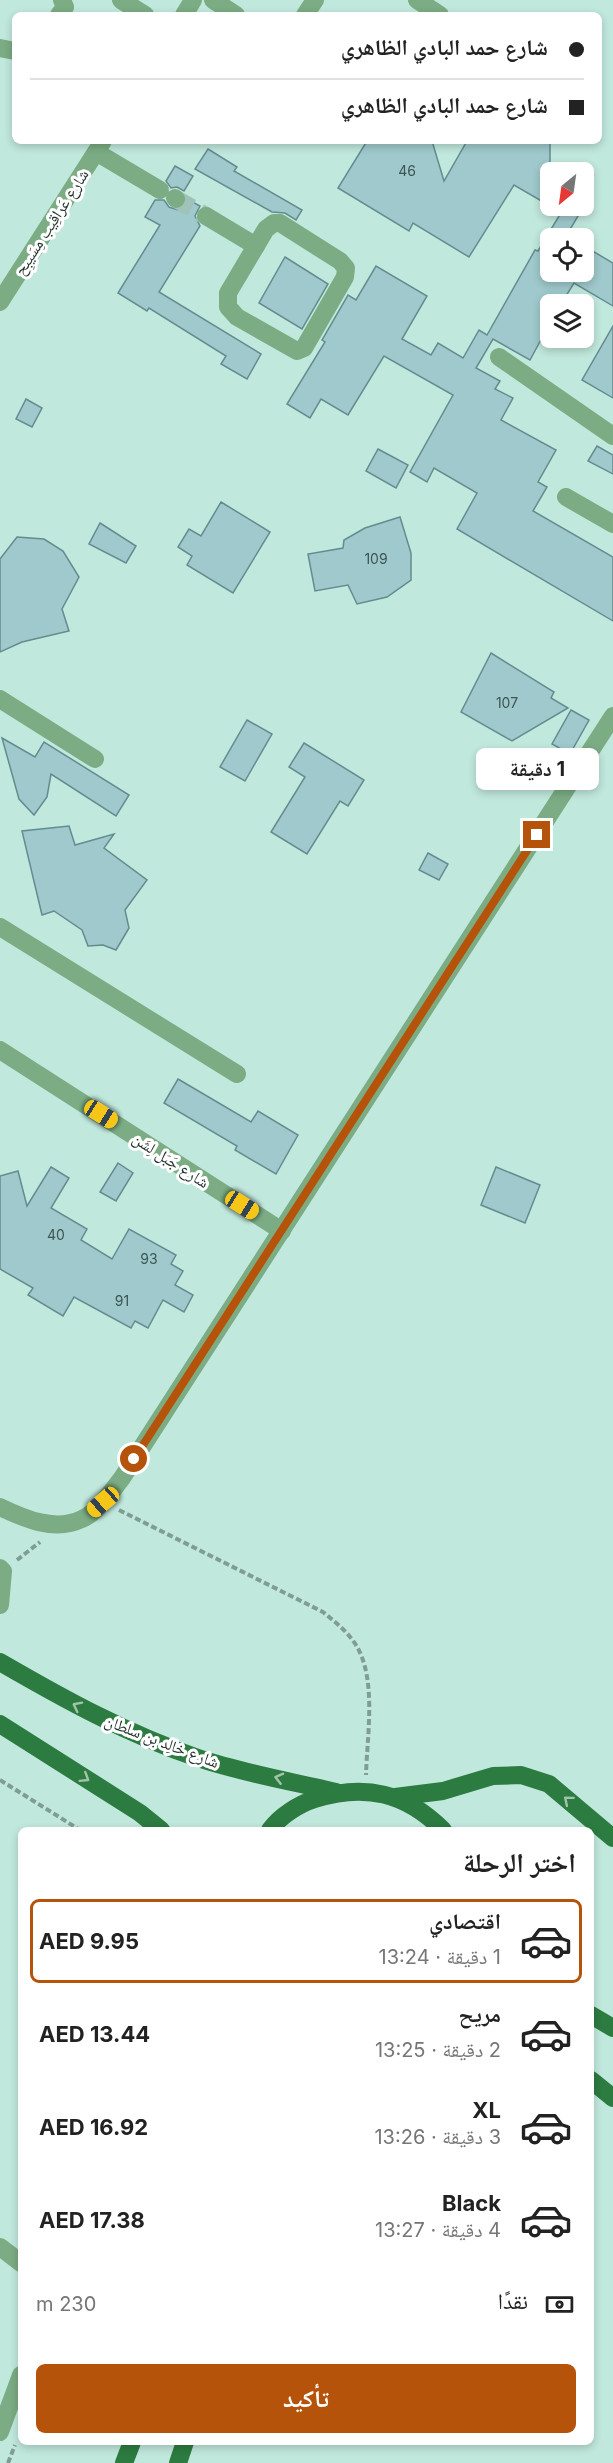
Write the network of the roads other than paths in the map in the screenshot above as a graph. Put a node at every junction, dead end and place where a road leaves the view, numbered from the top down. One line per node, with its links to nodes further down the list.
1 (121, 0): 4 (street)
2 (213, 0): 5 (street)
3 (417, 0): 6 (street)
4 (140, 12)
5 (231, 12)
6 (435, 12)
7 (99, 147): 8 (street); 11 (street, شارع عَراقِيب مِسَيبِح)
8 (170, 196)
9 (206, 216): 10 (street)
10 (256, 246): 10 (street)
11 (0, 302)
12 (499, 357): 13 (street)
13 (613, 436)
14 (566, 496): 15 (street)
15 (613, 524)
16 (0, 699): 18 (street)
17 (613, 716): 22 (street)
18 (95, 759)
19 (0, 927): 21 (street)
20 (0, 1050): 22 (street, شارع جَبَل لِشَن)
21 (237, 1074)
22 (282, 1231): 23 (street)
23 (0, 1507)
24 (2, 1569): 25 (street)
25 (0, 1605)
26 (0, 1662): 30 (main road, شارع خالِد بن سلطان, one-way to 26)
27 (0, 1724): 29 (main road)
28 (0, 1734): 29 (street)
29 (24, 1739): 32 (main road, one-way to 32)
30 (336, 1792): 31 (main road); 33 (main road)
31 (395, 1797): 34 (main road); 35 (main road, one-way to 31)
32 (157, 1827)
33 (272, 1827)
34 (440, 1827)
35 (613, 1838)
36 (594, 2017): 37 (main road)
37 (613, 2028)
38 (594, 2073): 40 (main road)
39 (594, 2082): 41 (main road)
40 (613, 2084)
41 (613, 2098)
42 (0, 2247): 43 (street)
43 (18, 2261)
44 (18, 2382): 45 (street)
45 (0, 2432)
46 (131, 2445): 48 (main road)
47 (184, 2445): 49 (main road)
48 (124, 2463)
49 (178, 2463)

